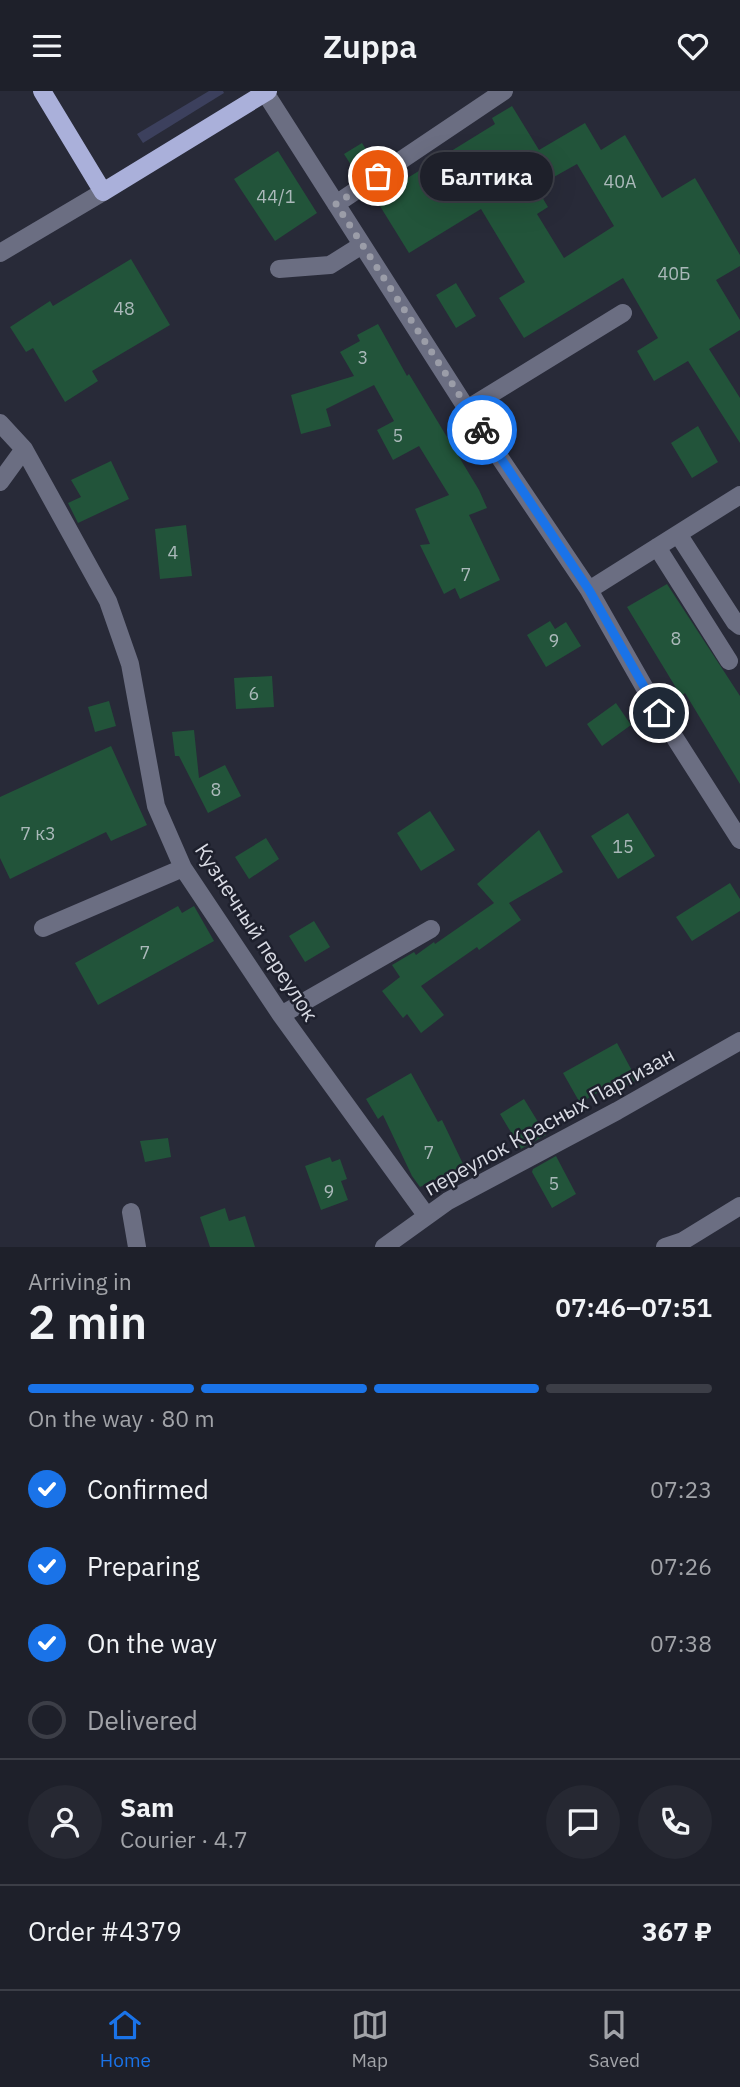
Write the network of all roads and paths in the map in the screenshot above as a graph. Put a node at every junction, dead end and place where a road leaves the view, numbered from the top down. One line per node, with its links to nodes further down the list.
1 (42, 91): 4 (main road)
2 (503, 91): 5 (street)
3 (265, 92): 4 (main road); 5 (street)
4 (103, 192): 7 (street)
5 (336, 204): 6 (street)
6 (362, 245): 8 (street); 10 (street)
7 (0, 253)
8 (279, 269)
9 (624, 313): 10 (street)
10 (467, 409): 17 (street)
11 (0, 423): 12 (street, Кузнечный переулок)
12 (24, 449): 13 (street); 21 (street, Кузнечный переулок)
13 (0, 482)
14 (740, 495): 15 (street)
15 (678, 534): 16 (street); 18 (street)
16 (657, 547): 17 (street); 19 (street)
17 (589, 590): 20 (street)
18 (740, 626)
19 (729, 661)
20 (740, 840)
21 (183, 868): 22 (street); 24 (street, Кузнечный переулок)
22 (43, 928)
23 (431, 929): 24 (street)
24 (281, 1015): 28 (street, Кузнечный переулок)
25 (740, 1041): 28 (street, переулок Красных Партизан)
26 (740, 1206): 31 (street)
27 (131, 1212): 29 (street)
28 (426, 1215): 30 (street, переулок Красных Партизан)
29 (137, 1247)
30 (384, 1247)
31 (665, 1247)

